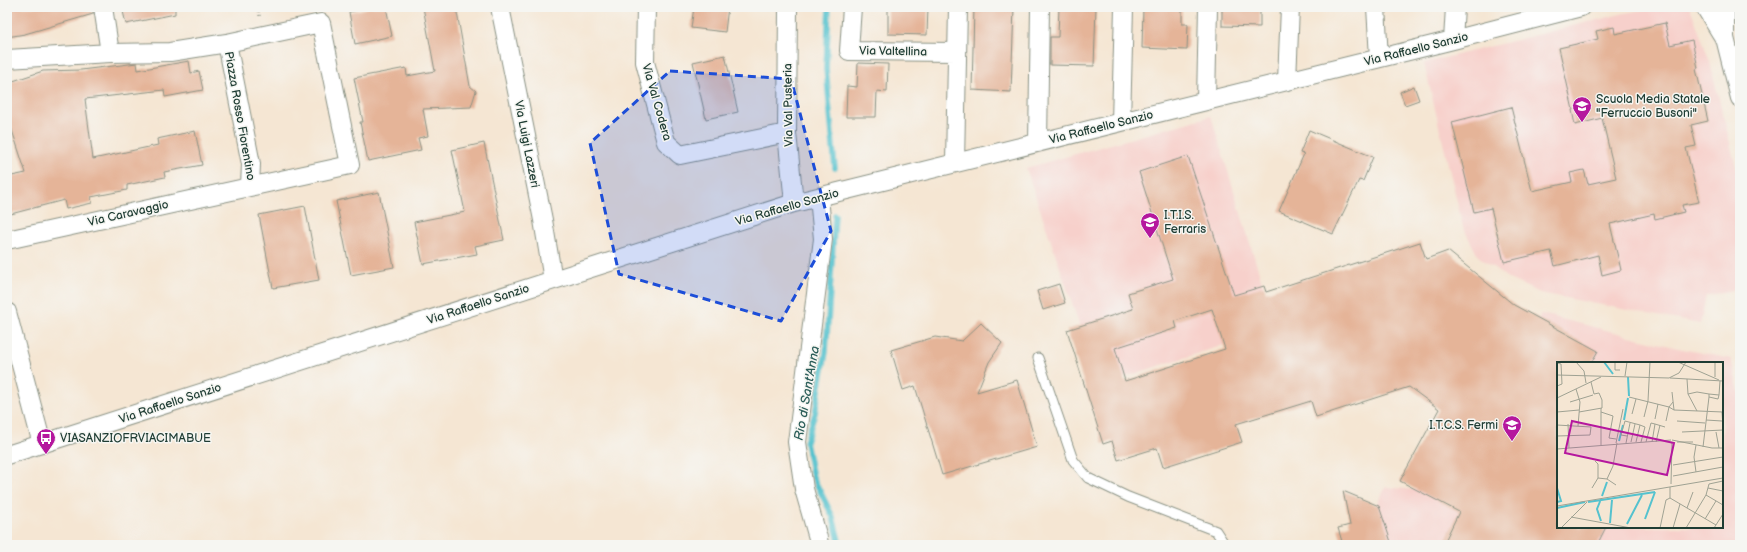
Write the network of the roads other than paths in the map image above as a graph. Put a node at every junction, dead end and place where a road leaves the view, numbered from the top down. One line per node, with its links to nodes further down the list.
1 (103, 7): 20 (street)
2 (500, 7): 34 (street, Via Luigi Lazzeri)
3 (646, 7): 27 (street, Via Val Codera)
4 (788, 7): 27 (street, Via Val Pusteria)
5 (852, 7): 19 (street, Via Valtellina)
6 (958, 7): 19 (street)
7 (1040, 7): 28 (street)
8 (1124, 7): 26 (street)
9 (1208, 7): 25 (street)
10 (1290, 7): 23 (street)
11 (1376, 7): 21 (street)
12 (1455, 7): 17 (street)
13 (1581, 7): 17 (street, Via Raffaello Sanzio)
14 (1705, 7): 16 (street)
15 (1725, 7): 16 (street)
16 (1725, 38): 24 (street)
17 (1453, 40): 21 (street, Via Raffaello Sanzio)
18 (227, 43): 20 (street); 30 (street, Piazza Rosso Fiorentino); 30 (street, Piazza Rosso Fiorentino)
19 (958, 52): 29 (street)
20 (110, 53): 22 (street)
21 (1379, 58): 23 (street, Via Raffaello Sanzio)
22 (7, 60)
23 (1287, 81): 25 (street, Via Raffaello Sanzio)
24 (1740, 98)
25 (1206, 101): 26 (street, Via Raffaello Sanzio)
26 (1121, 122): 28 (street, Via Raffaello Sanzio)
27 (787, 133): 32 (street, Via Val Pusteria)
28 (1038, 143): 29 (street, Via Raffaello Sanzio)
29 (955, 163): 31 (street, Via Raffaello Sanzio)
30 (250, 186): 33 (street, Via Caravaggio)
31 (819, 197): 32 (street, Via Raffaello Sanzio); 39 (street)
32 (794, 203): 34 (street, Via Raffaello Sanzio)
33 (7, 240)
34 (553, 280): 37 (street, Via Raffaello Sanzio)
35 (7, 312): 37 (street)
36 (1038, 358): 40 (lane)
37 (42, 444): 38 (street, Via Raffaello Sanzio)
38 (7, 455)
39 (818, 545)
40 (1225, 545)

